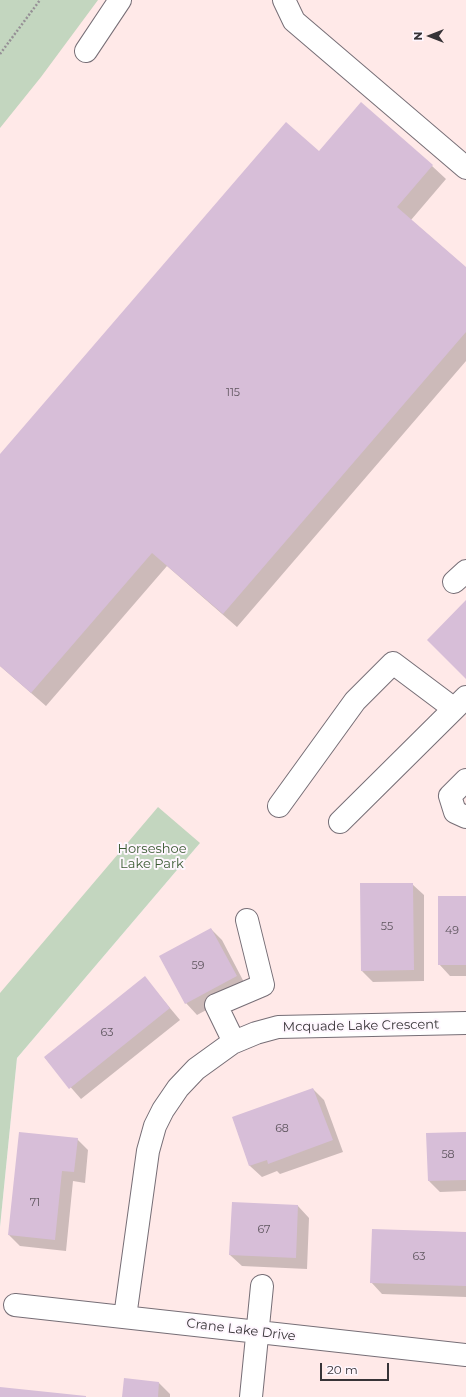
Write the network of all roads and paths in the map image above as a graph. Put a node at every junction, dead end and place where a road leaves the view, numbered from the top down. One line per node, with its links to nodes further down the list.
1 (40, 0): 5 (path)
2 (120, 0): 4 (street)
3 (284, 0): 6 (street)
4 (86, 51)
5 (0, 54)
6 (466, 168)
7 (460, 702): 9 (street); 11 (street)
8 (466, 780): 10 (street)
9 (279, 806)
10 (466, 817)
11 (340, 822)
12 (247, 920): 14 (street)
13 (466, 1024): 14 (street, Mcquade Lake Crescent)
14 (234, 1042): 17 (street, Mcquade Lake Crescent)
15 (262, 1286): 18 (street)
16 (15, 1305): 17 (street, Crane Lake Drive)
17 (125, 1317): 18 (street, Crane Lake Drive)
18 (257, 1332): 19 (street, Crane Lake Drive); 20 (street)
19 (466, 1355)
20 (251, 1397)

